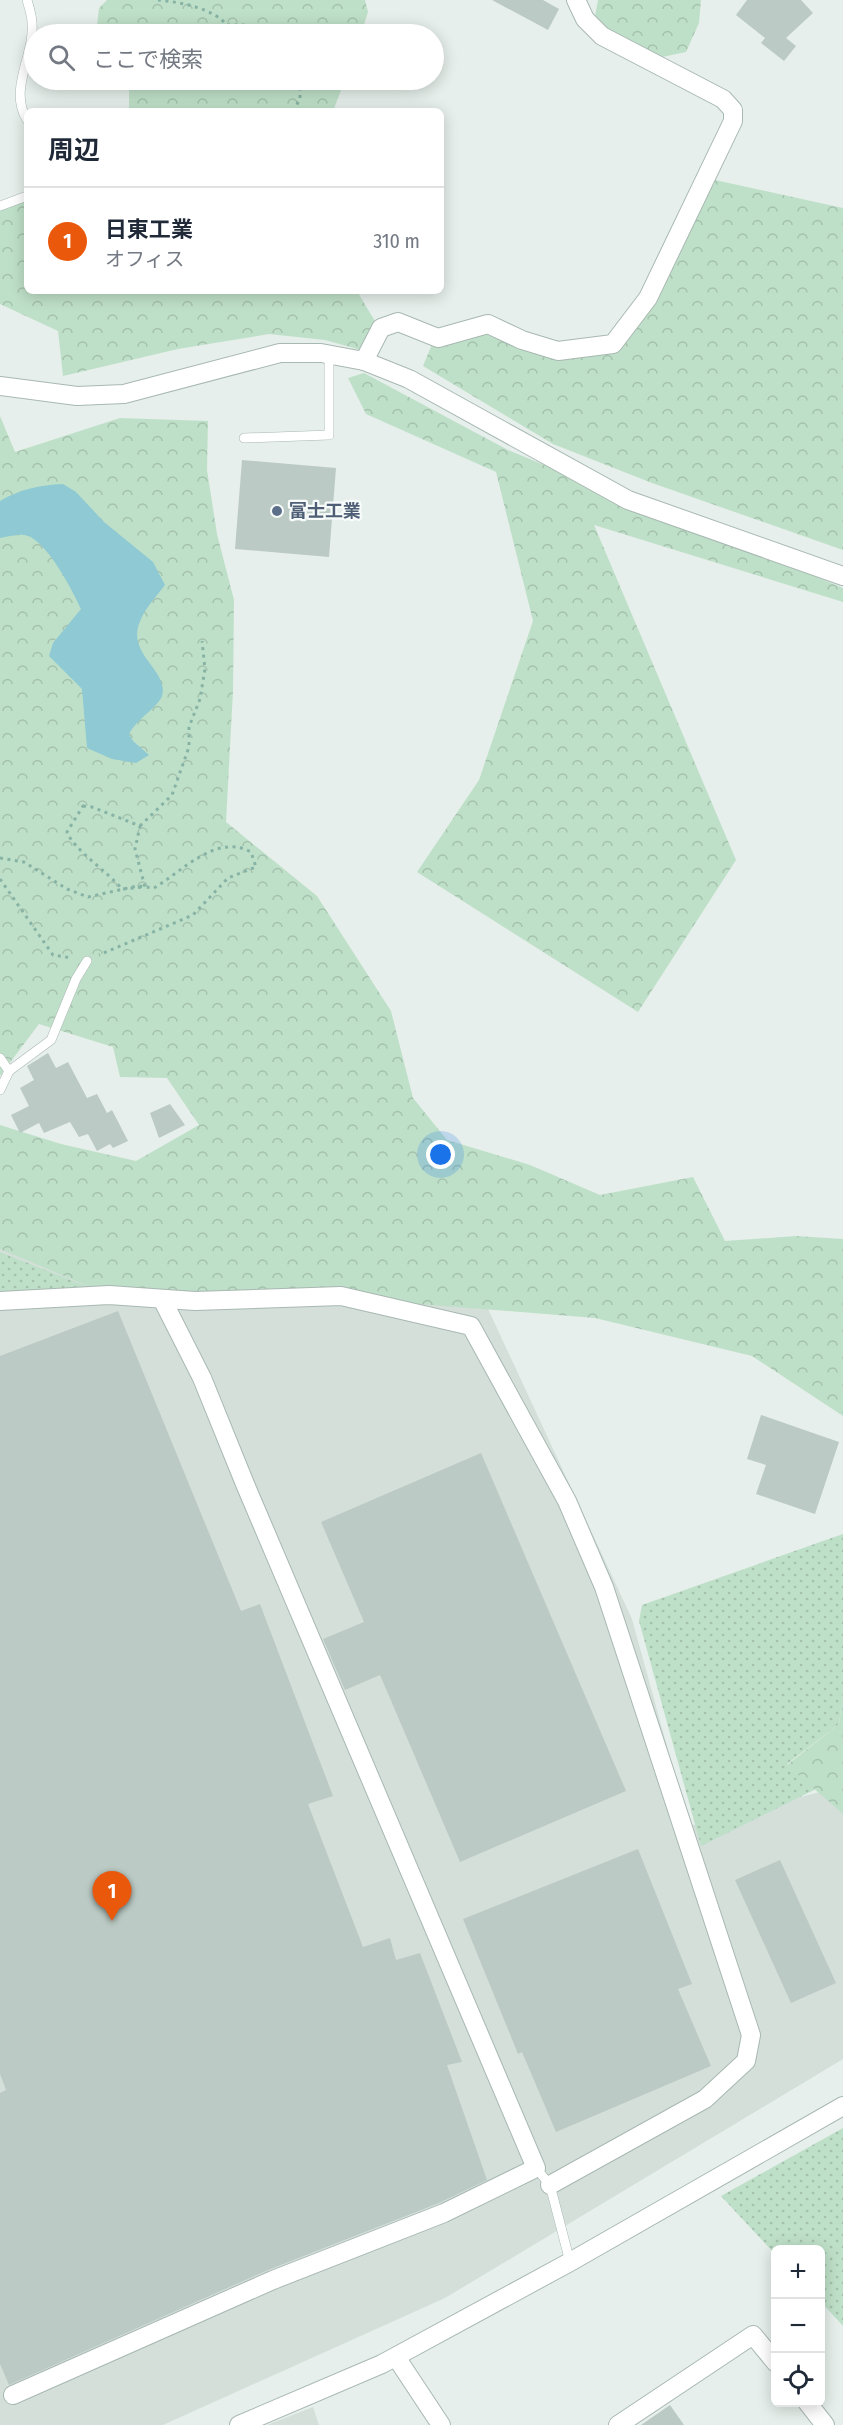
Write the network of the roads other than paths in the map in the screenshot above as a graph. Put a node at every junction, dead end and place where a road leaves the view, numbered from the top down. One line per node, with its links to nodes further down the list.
1 (27, 0): 3 (lane)
2 (576, 0): 9 (street)
3 (33, 24)
4 (24, 67): 5 (lane)
5 (24, 115)
6 (24, 197): 7 (lane)
7 (0, 206)
8 (329, 354): 9 (street); 10 (street); 11 (lane)
9 (364, 361): 12 (street)
10 (0, 386)
11 (244, 438)
12 (843, 576)
13 (87, 960): 15 (lane)
14 (0, 1058): 15 (lane)
15 (9, 1071): 16 (lane)
16 (0, 1089)
17 (162, 1299): 18 (street); 20 (street); 21 (street)
18 (0, 1301)
19 (843, 2106): 22 (street)
20 (536, 2168): 21 (lane); 25 (street)
21 (550, 2185): 22 (lane)
22 (570, 2262): 23 (street)
23 (396, 2357): 27 (street); 28 (street)
24 (771, 2357): 29 (street)
25 (13, 2395)
26 (810, 2407): 30 (street)
27 (239, 2425)
28 (441, 2425)
29 (618, 2425)
30 (825, 2425)

